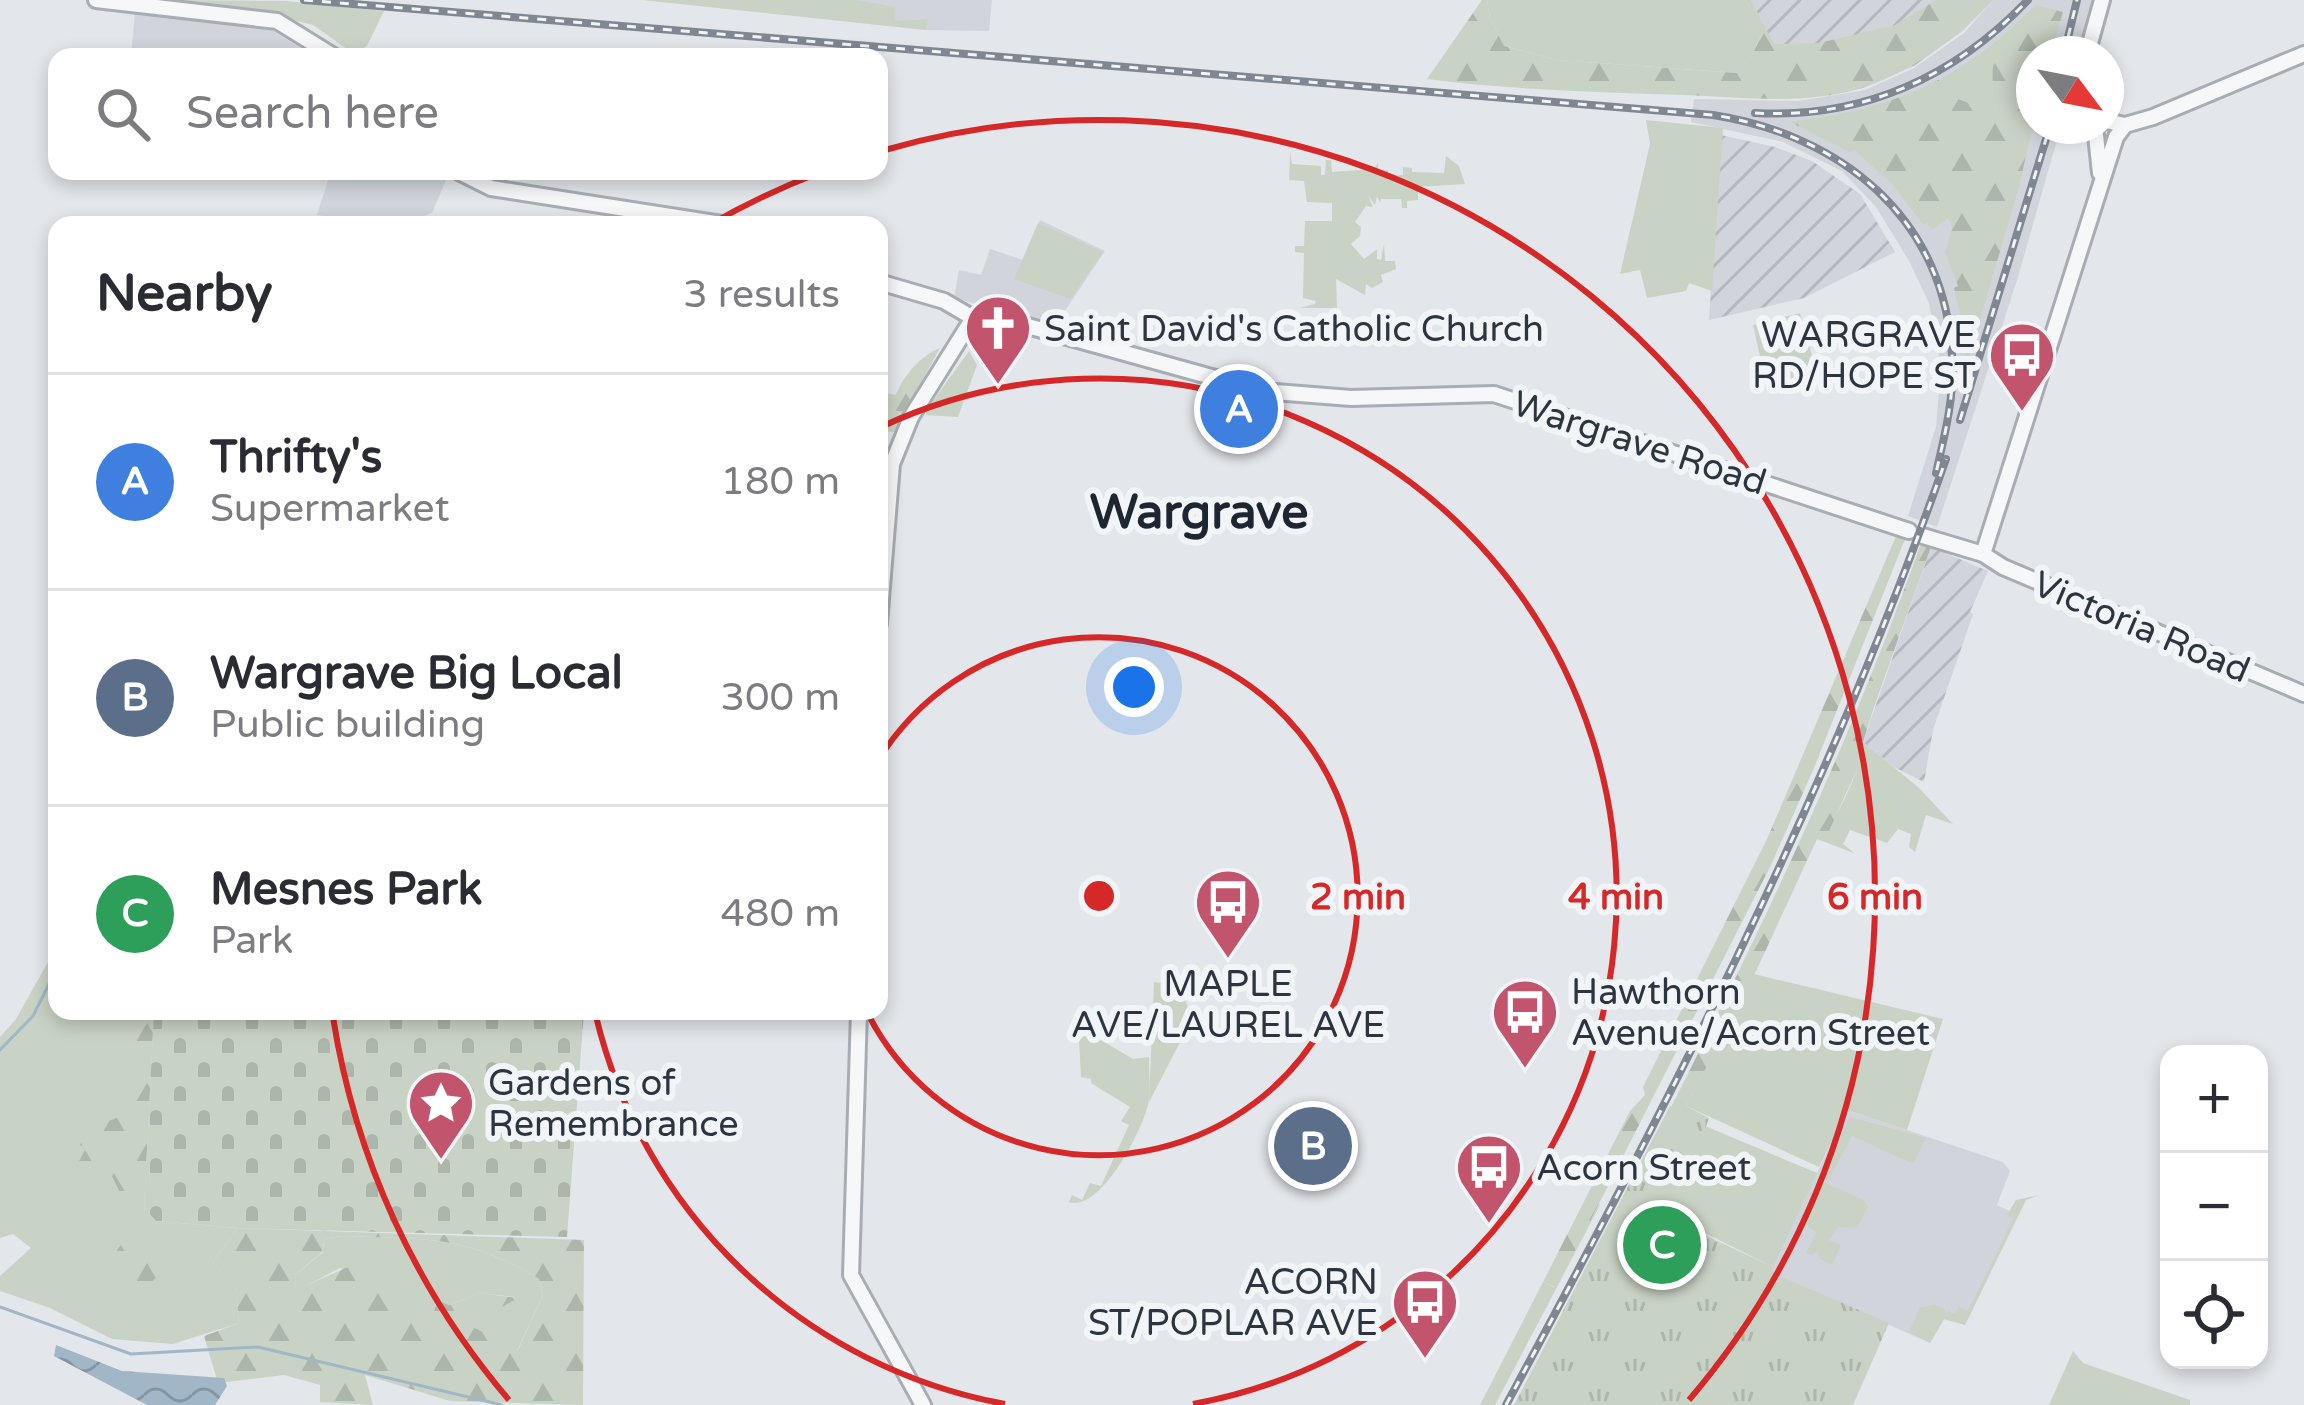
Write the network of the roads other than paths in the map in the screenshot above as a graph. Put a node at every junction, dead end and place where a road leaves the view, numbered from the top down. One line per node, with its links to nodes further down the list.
1 (96, 0): 4 (street)
2 (2102, 0): 3 (street)
3 (2092, 36)
4 (320, 48)
5 (2304, 54): 6 (street)
6 (2125, 125): 9 (street)
7 (2098, 144): 9 (street)
8 (475, 180): 10 (street)
9 (2098, 196): 14 (street)
10 (670, 216)
11 (888, 285): 12 (street, Wargrave Road)
12 (973, 318): 13 (street); 14 (street, Wargrave Road)
13 (888, 513)
14 (1983, 554): 15 (street, Victoria Road)
15 (2304, 694)
16 (859, 1020): 17 (street)
17 (922, 1405)

